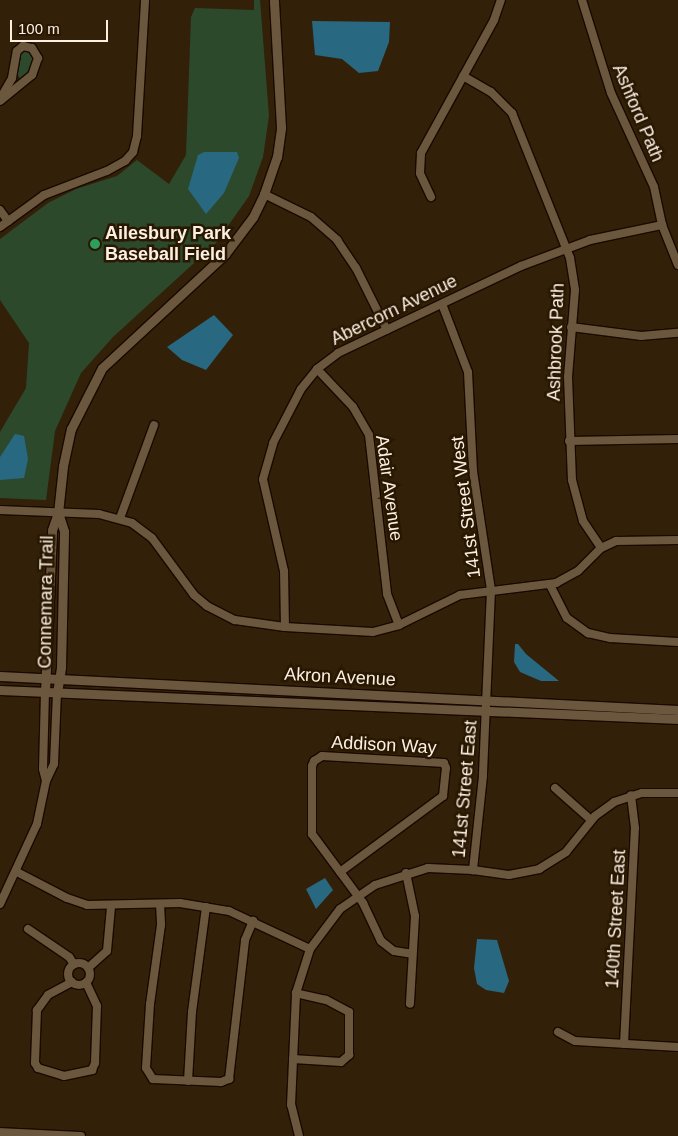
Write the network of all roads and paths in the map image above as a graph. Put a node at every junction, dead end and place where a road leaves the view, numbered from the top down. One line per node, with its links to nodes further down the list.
1 (145, 0): 10 (street)
2 (274, 0): 7 (street, Connemara Trail)
3 (501, 0): 5 (street)
4 (582, 0): 11 (street, Ashford Path)
5 (463, 76): 8 (street); 13 (street, Ashbrook Path)
6 (0, 100): 6 (street)
7 (264, 194): 17 (street); 24 (street, Connemara Trail)
8 (431, 197)
9 (0, 210): 10 (street)
10 (8, 221): 12 (street)
11 (662, 225): 13 (street, Abercorn Avenue); 14 (street, Ashford Path)
12 (0, 227)
13 (566, 248): 15 (street, Abercorn Avenue); 16 (street, Ashbrook Path)
14 (678, 265)
15 (442, 304): 17 (street, Abercorn Avenue); 29 (street, 141st Street West)
16 (571, 327): 18 (street); 22 (street, Ashbrook Path)
17 (387, 330): 19 (street, Abercorn Avenue)
18 (678, 332)
19 (317, 370): 30 (street, Adair Avenue); 31 (street, Abercorn Avenue)
20 (154, 425): 25 (street)
21 (678, 439): 22 (street)
22 (569, 440): 27 (street, Ashbrook Path)
23 (0, 510): 24 (street)
24 (58, 513): 25 (street); 34 (street, Connemara Trail); 35 (street, Connemara Trail)
25 (120, 518): 31 (street)
26 (678, 540): 27 (street)
27 (601, 548): 28 (street)
28 (550, 585): 29 (street); 32 (street)
29 (491, 590): 30 (street); 39 (street, 141st Street West)
30 (399, 625): 31 (street)
31 (285, 627)
32 (678, 642)
33 (0, 676): 34 (street, Akron Avenue)
34 (45, 678): 35 (street, Akron Avenue); 37 (street, Connemara Trail)
35 (60, 679): 38 (street, Connemara Trail); 39 (street, Akron Avenue)
36 (0, 690): 37 (street, Akron Avenue)
37 (45, 692): 38 (street, Akron Avenue); 43 (street)
38 (58, 693): 41 (street, Akron Avenue); 43 (street)
39 (487, 701): 40 (street, Akron Avenue); 41 (street, 141st Street West)
40 (678, 710)
41 (486, 712): 42 (street, Akron Avenue); 48 (street, 141st Street East)
42 (678, 719)
43 (46, 781): 49 (street)
44 (555, 788): 47 (street)
45 (678, 793): 46 (street)
46 (631, 795): 47 (street); 68 (street, 140th Street East)
47 (591, 820): 48 (street)
48 (473, 870): 51 (street)
49 (17, 872): 53 (street); 56 (street)
50 (340, 872): 50 (street, Addison Way); 52 (street, Addison Way)
51 (406, 874): 52 (street); 60 (street)
52 (358, 895): 59 (street); 60 (street, Addison Way)
53 (0, 904)
54 (160, 904): 55 (street); 56 (street); 71 (street)
55 (206, 906): 57 (street); 71 (street)
56 (111, 907): 62 (street)
57 (253, 921): 59 (street); 71 (street)
58 (28, 929): 61 (street)
59 (310, 949): 65 (street)
60 (412, 954): 66 (street)
61 (74, 964): 62 (street); 63 (street)
62 (88, 968): 64 (street)
63 (72, 982): 64 (street); 64 (street)
64 (86, 982)
65 (296, 994): 70 (street); 70 (street)
66 (410, 1004)
67 (558, 1032): 68 (street)
68 (624, 1044): 69 (street)
69 (678, 1047)
70 (293, 1060): 74 (street)
71 (188, 1081)
72 (0, 1132): 73 (street)
73 (81, 1136)
74 (299, 1136)

